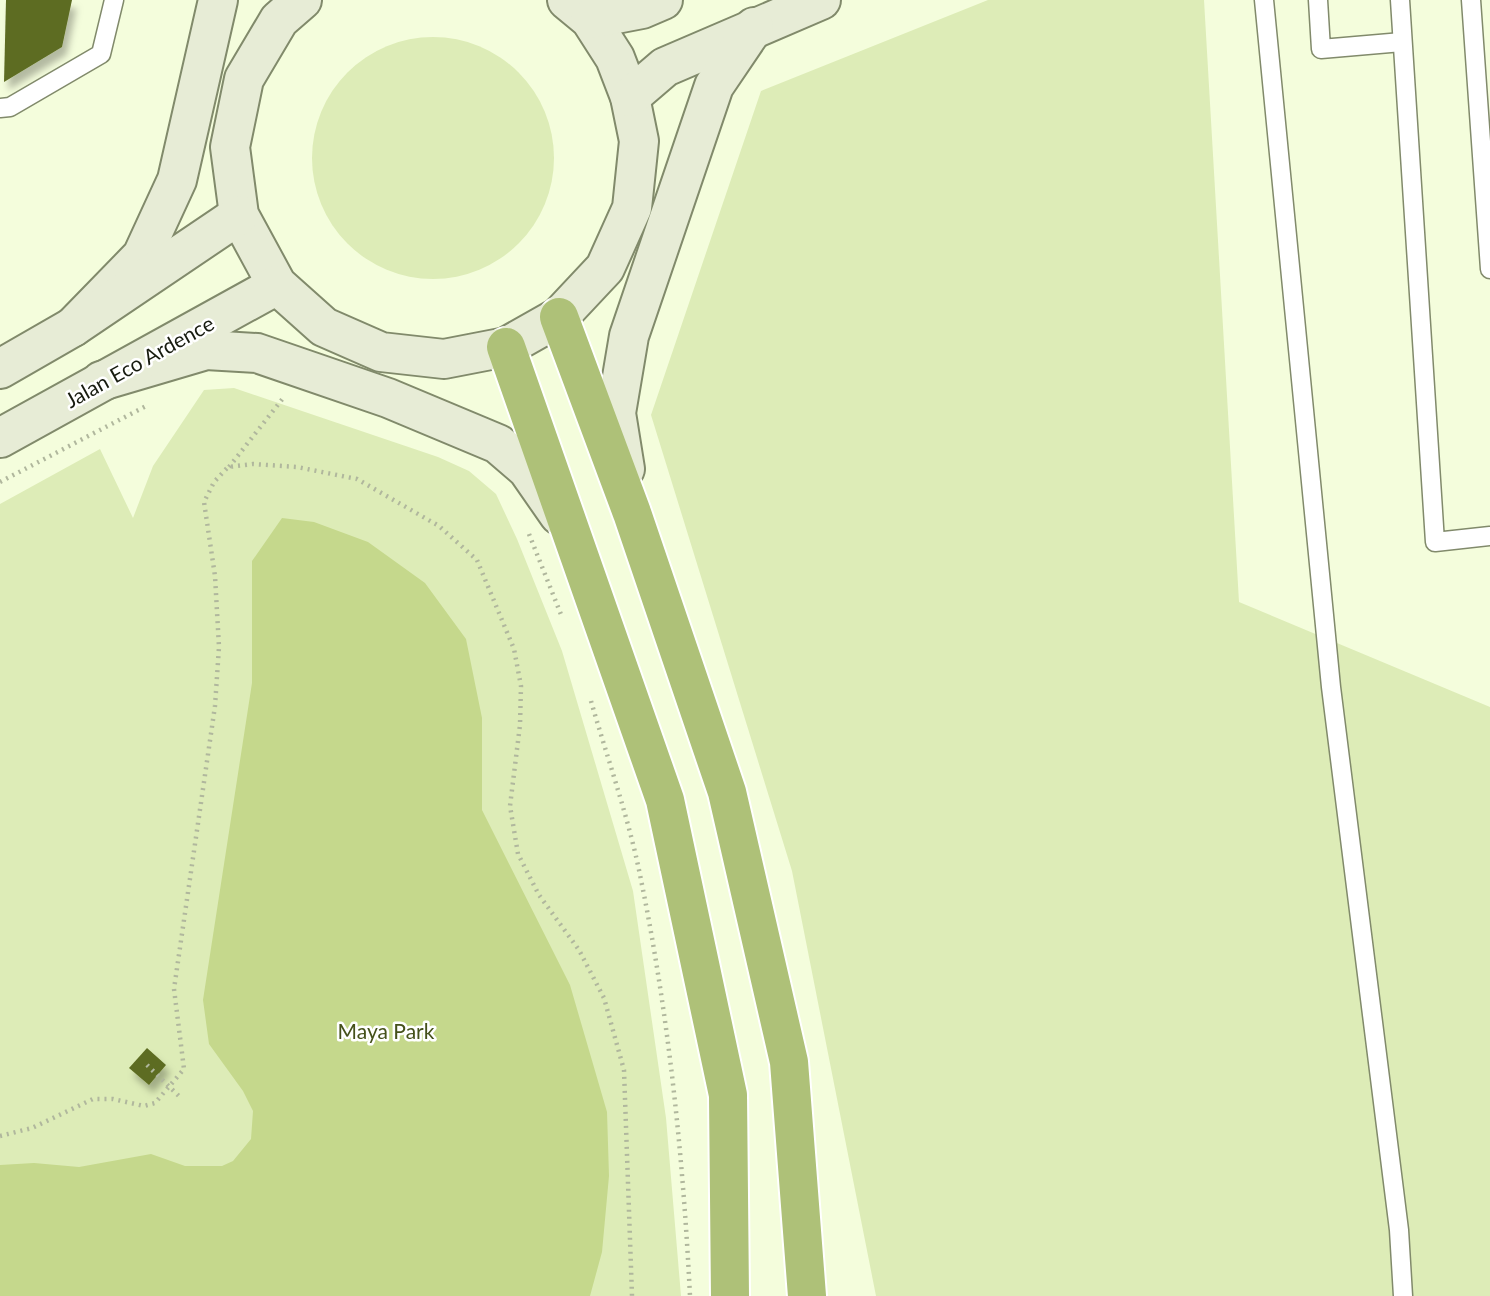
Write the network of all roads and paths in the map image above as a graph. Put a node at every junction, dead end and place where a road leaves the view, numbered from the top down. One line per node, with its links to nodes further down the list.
1 (114, 0): 14 (lane)
2 (218, 0): 20 (street)
3 (302, 0): 15 (street)
4 (663, 0): 10 (street)
5 (821, 0): 11 (street)
6 (1264, 0): 47 (lane)
7 (1318, 0): 12 (lane)
8 (1400, 0): 12 (lane)
9 (1471, 0): 16 (lane)
10 (578, 9): 13 (street)
11 (754, 27): 13 (street); 29 (street)
12 (1402, 42): 31 (lane)
13 (630, 97): 19 (street)
14 (0, 108)
15 (239, 215): 18 (street); 20 (street)
16 (1490, 261): 17 (lane)
17 (1490, 269)
18 (277, 285): 21 (street); 24 (street, Jalan Eco Ardence)
19 (559, 317): 21 (street); 29 (highway)
20 (74, 327): 23 (street); 24 (street)
21 (506, 347): 32 (highway)
22 (299, 368): 24 (street); 27 (path); 32 (street)
23 (0, 369)
24 (101, 381): 26 (street, Jalan Eco Ardence)
25 (158, 400): 28 (path)
26 (0, 438)
27 (228, 467): 36 (path); 41 (path)
28 (0, 482)
29 (632, 513): 39 (highway)
30 (528, 531): 33 (path)
31 (1490, 536)
32 (574, 537): 37 (highway)
33 (564, 622)
34 (587, 687): 42 (path)
35 (147, 1065): 36 (path)
36 (169, 1086): 38 (path); 40 (path)
37 (728, 1095): 43 (highway); 44 (highway)
38 (182, 1099)
39 (792, 1101): 45 (highway); 46 (highway)
40 (0, 1136)
41 (632, 1296)
42 (690, 1296)
43 (730, 1296)
44 (749, 1296)
45 (807, 1296)
46 (822, 1296)
47 (1403, 1296)

